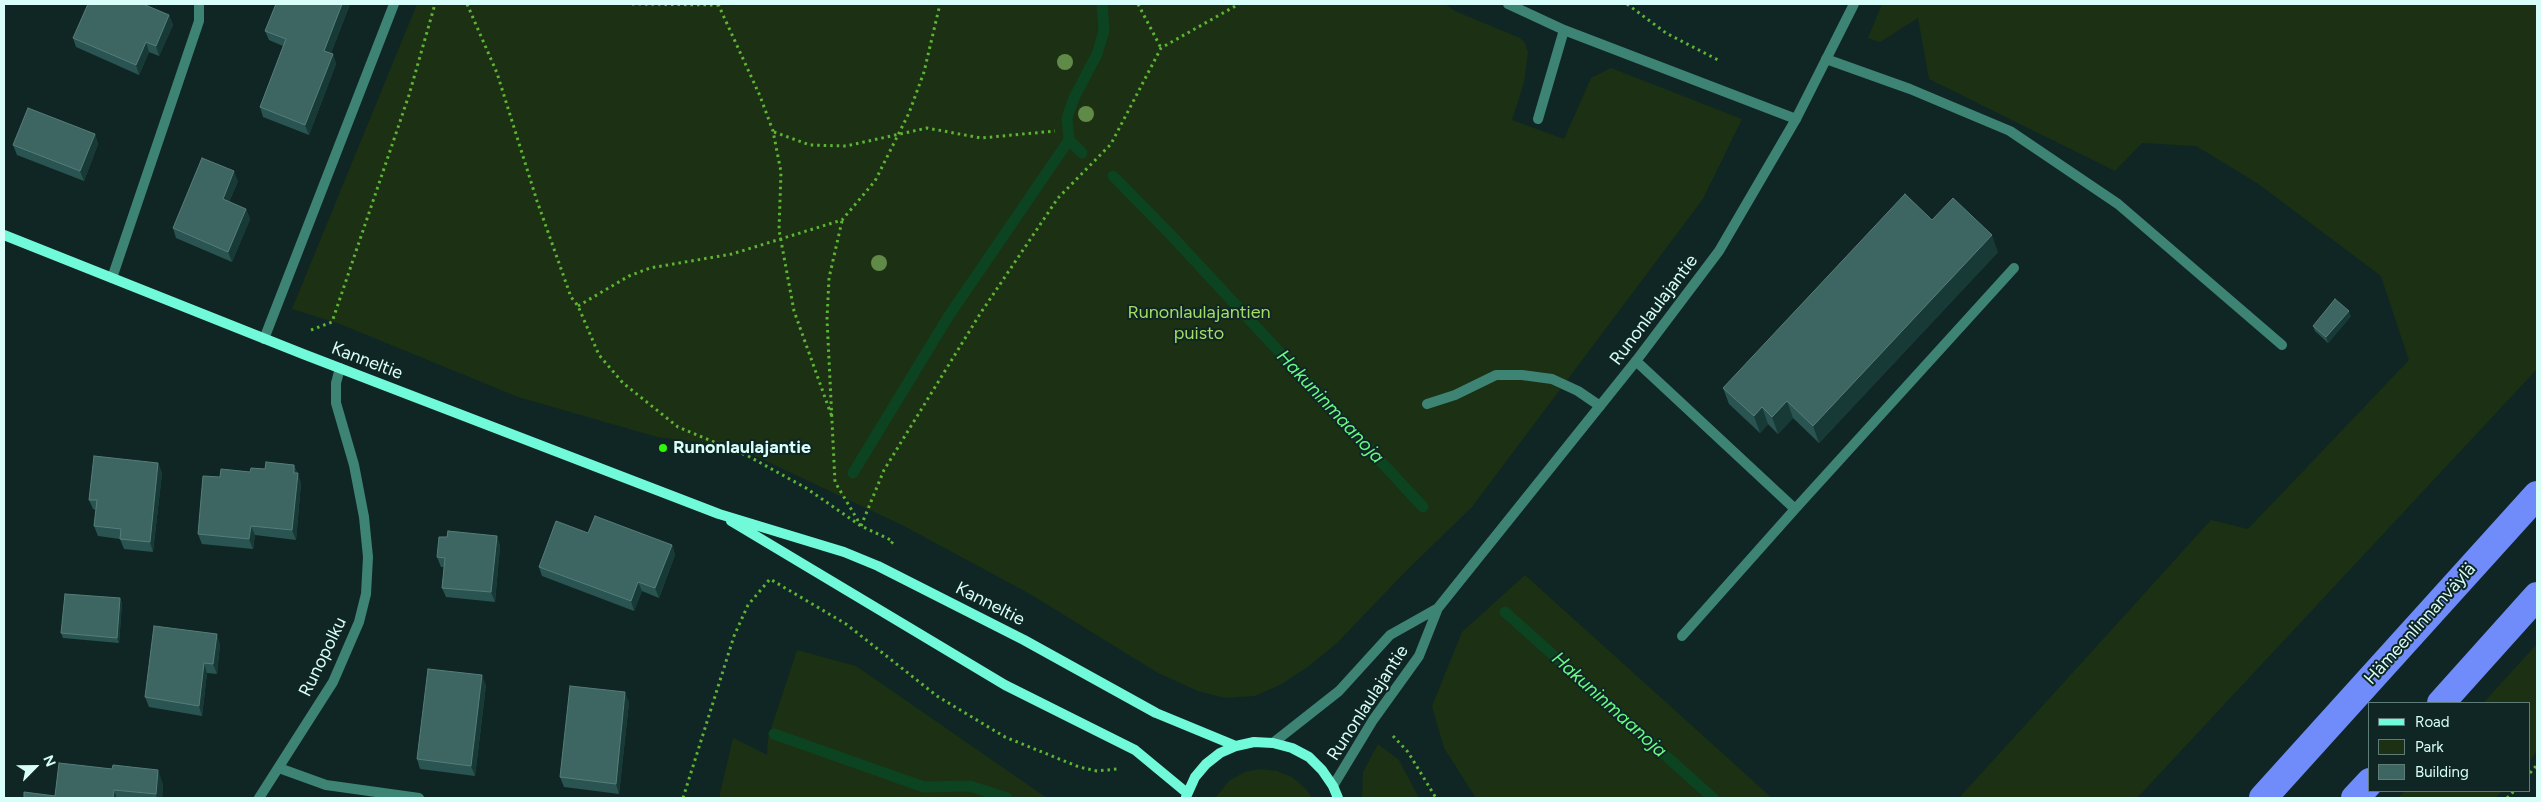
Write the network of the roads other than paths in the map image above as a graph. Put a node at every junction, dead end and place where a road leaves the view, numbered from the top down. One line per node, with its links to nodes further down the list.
1 (199, 4): 11 (street)
2 (394, 4): 12 (street)
3 (1508, 4): 5 (street)
4 (1854, 4): 6 (street, Runonlaulajantie)
5 (1564, 30): 7 (street); 8 (street)
6 (1826, 60): 8 (street, Runonlaulajantie); 13 (street)
7 (1538, 118)
8 (1796, 119): 14 (street, Runonlaulajantie)
9 (4, 235): 11 (main road, Kanneltie)
10 (2014, 268): 19 (street)
11 (112, 278): 12 (main road, Kanneltie)
12 (264, 339): 15 (main road, Kanneltie)
13 (2282, 345)
14 (1636, 361): 17 (street, Runonlaulajantie); 19 (street)
15 (340, 368): 20 (main road, Kanneltie); 27 (street, Runopolku)
16 (1427, 404): 17 (street)
17 (1600, 406): 22 (street, Runonlaulajantie)
18 (2537, 495): 34 (highway, Hämeenlinnanväylä)
19 (1795, 509): 23 (street)
20 (719, 514): 26 (main road, Kanneltie); 30 (main road, Kanneltie)
21 (2537, 596): 24 (highway)
22 (1438, 608): 25 (street, Runonlaulajantie); 29 (street, Runonlaulajantie)
23 (1682, 636)
24 (2442, 702)
25 (1273, 743): 26 (main road); 29 (main road)
26 (1236, 746): 30 (main road)
27 (279, 768): 31 (street, Runopolku); 32 (street)
28 (2368, 784): 35 (highway)
29 (1333, 786): 33 (main road)
30 (1186, 796)
31 (259, 798)
32 (419, 798)
33 (1338, 798)
34 (2263, 798)
35 (2355, 798)

